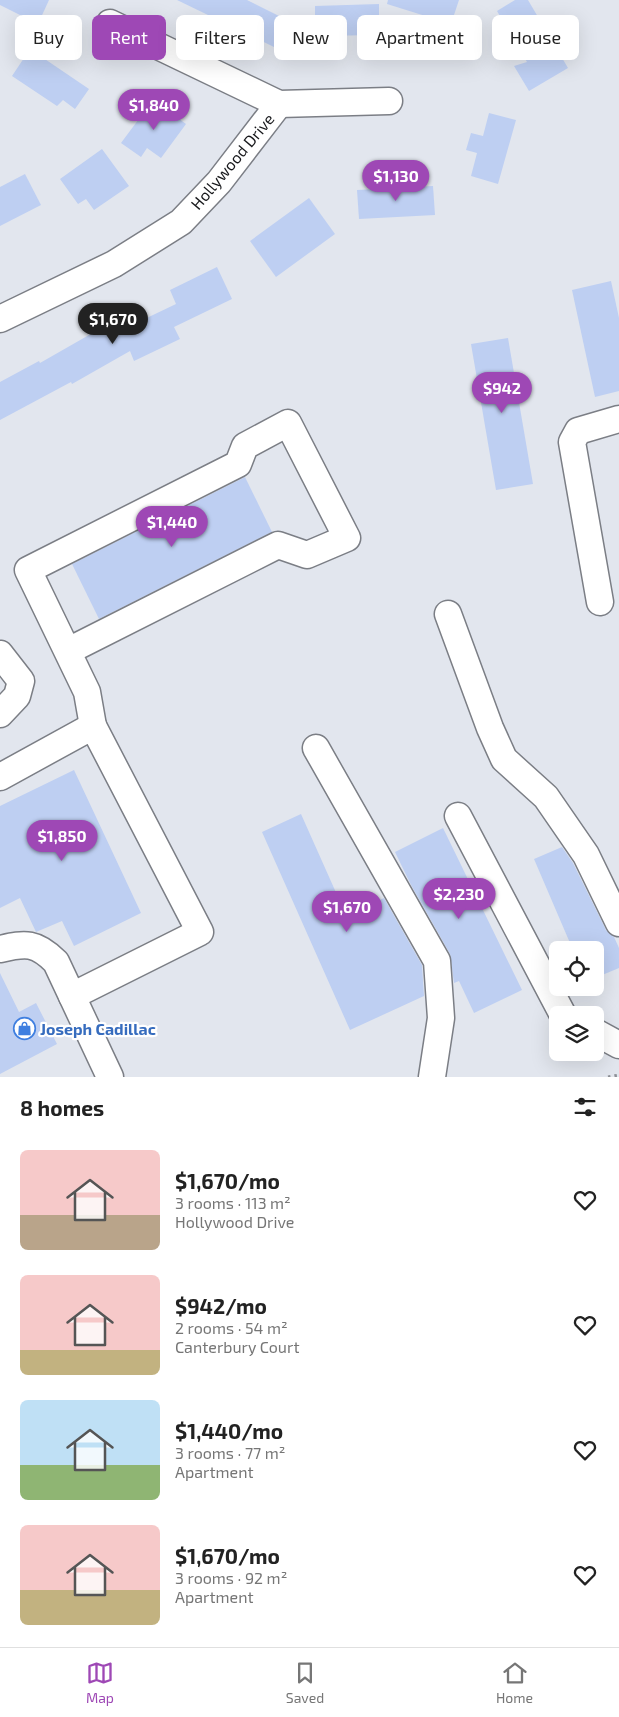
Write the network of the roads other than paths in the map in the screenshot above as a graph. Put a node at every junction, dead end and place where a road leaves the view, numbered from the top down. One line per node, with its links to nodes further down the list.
1 (166, 50): 3 (street)
2 (389, 101): 3 (street)
3 (280, 104): 4 (street, Hollywood Drive)
4 (0, 319)
5 (619, 419): 6 (street)
6 (600, 602)
7 (448, 614): 15 (street)
8 (68, 651): 8 (street); 11 (street)
9 (0, 654): 10 (street)
10 (0, 714)
11 (94, 726): 13 (street); 17 (street)
12 (316, 748): 22 (street)
13 (0, 777)
14 (458, 816): 18 (street)
15 (619, 923)
16 (0, 949): 17 (street)
17 (72, 996): 21 (street)
18 (558, 1006)
19 (604, 1037): 20 (street)
20 (619, 1045)
21 (110, 1077)
22 (432, 1077)

